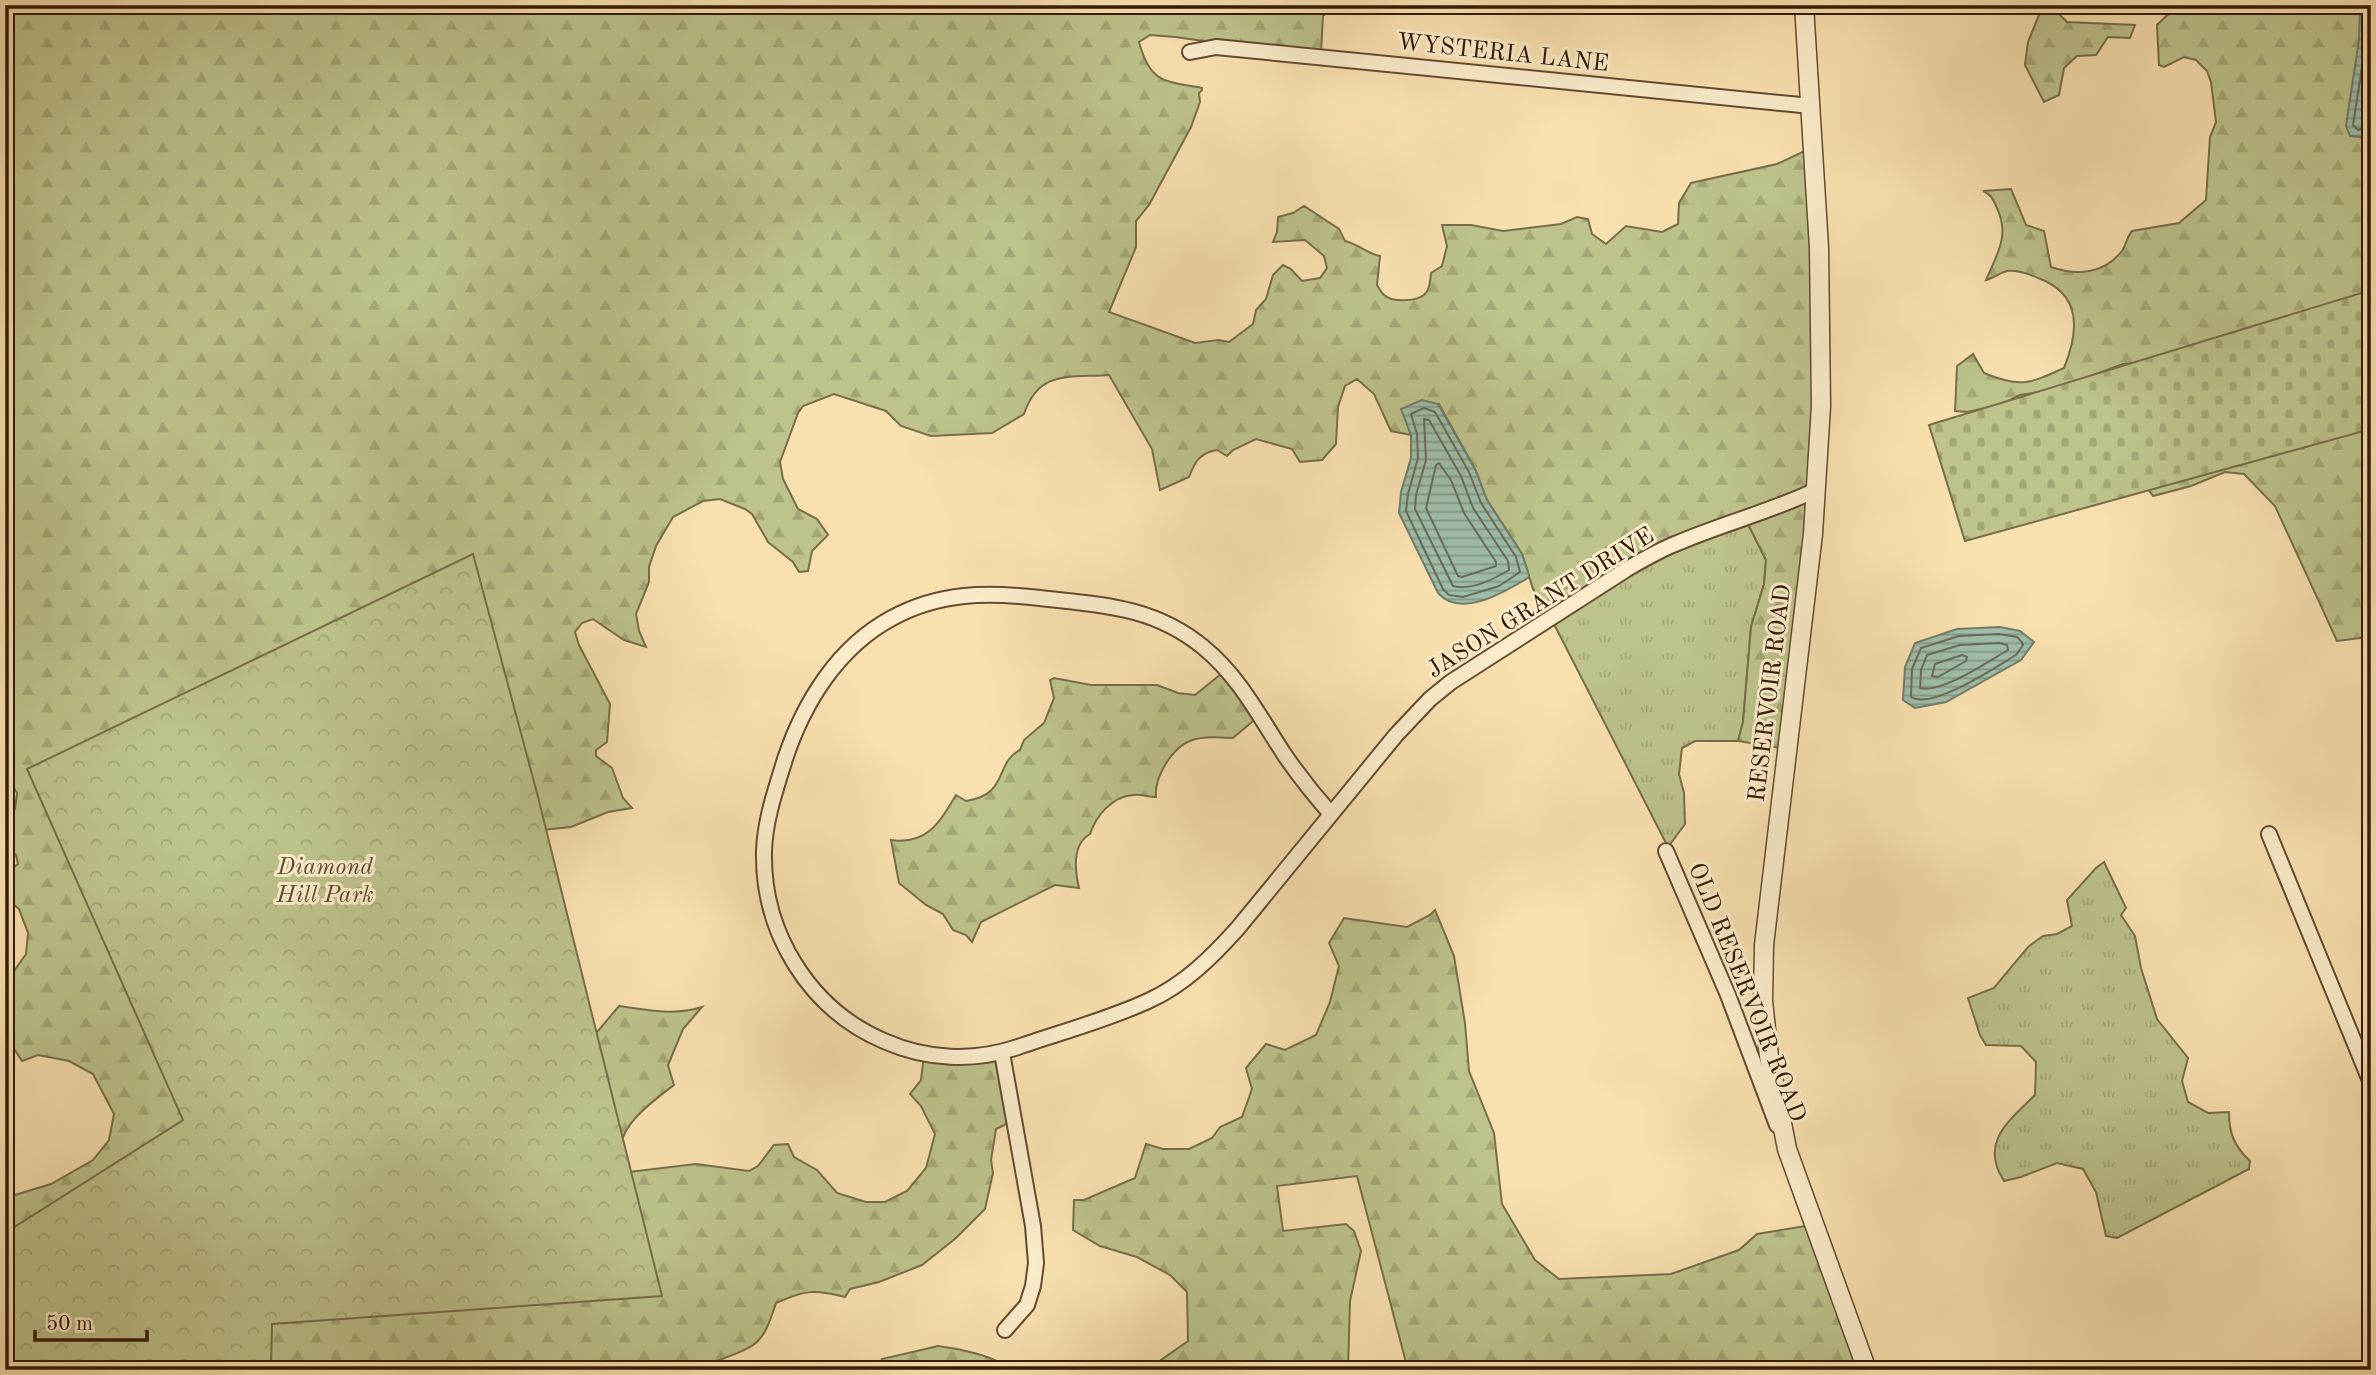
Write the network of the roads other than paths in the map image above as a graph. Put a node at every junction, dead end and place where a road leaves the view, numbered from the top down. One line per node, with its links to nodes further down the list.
1 (1804, 5): 3 (street, RESERVOIR ROAD)
2 (1190, 52): 3 (street, WYSTERIA LANE)
3 (1811, 106): 4 (street, RESERVOIR ROAD)
4 (1816, 490): 5 (street, JASON GRANT DRIVE); 10 (street, RESERVOIR ROAD)
5 (1331, 814): 8 (street, JASON GRANT DRIVE); 8 (street, JASON GRANT DRIVE)
6 (2269, 834): 9 (street)
7 (1666, 851): 10 (street, OLD RESERVOIR ROAD)
8 (1002, 1053): 11 (street)
9 (2371, 1083)
10 (1787, 1149): 12 (street, RESERVOIR ROAD)
11 (1004, 1330)
12 (1867, 1370)

